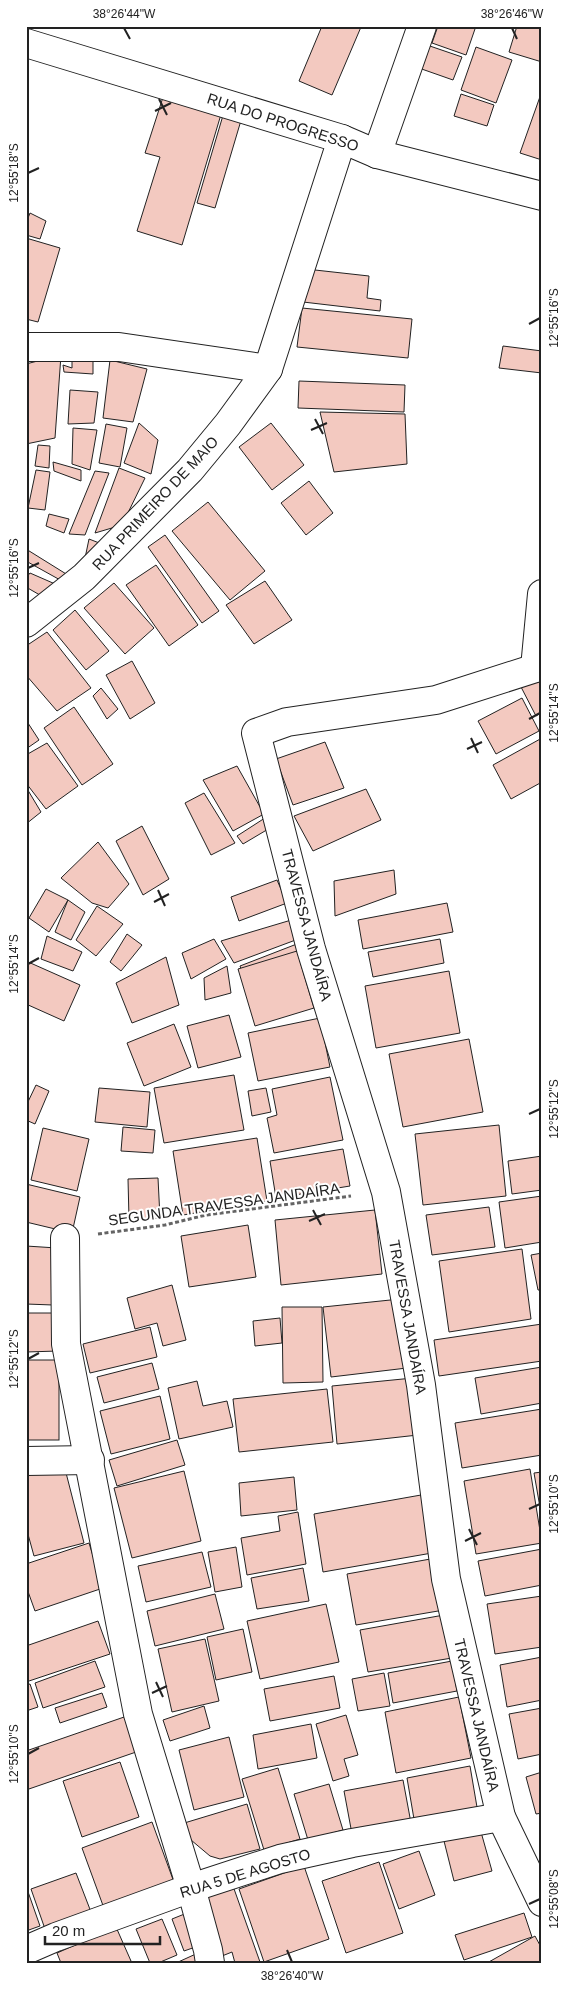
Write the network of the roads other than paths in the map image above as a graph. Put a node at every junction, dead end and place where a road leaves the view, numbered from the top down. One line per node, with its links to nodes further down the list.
1 (422, 26): 4 (street)
2 (26, 43): 3 (street, RUA DO PROGRESSO)
3 (342, 139): 4 (street, RUA DO PROGRESSO); 7 (street, RUA PRIMEIRO DE MAIO)
4 (376, 154): 5 (street, RUA DO PROGRESSO)
5 (542, 196)
6 (26, 347): 7 (street)
7 (268, 369): 9 (street, RUA PRIMEIRO DE MAIO)
8 (542, 594): 10 (street)
9 (26, 623)
10 (538, 667): 14 (street, TRAVESSA JANDAÍRA)
11 (64, 1238): 12 (street)
12 (90, 1460): 13 (street); 15 (street)
13 (26, 1461)
14 (501, 1817): 15 (street, RUA 5 DE AGOSTO); 16 (street, TRAVESSA JANDAÍRA)
15 (192, 1888): 17 (street, RUA 5 DE AGOSTO); 18 (street)
16 (542, 1902)
17 (26, 1950)
18 (210, 1963)

